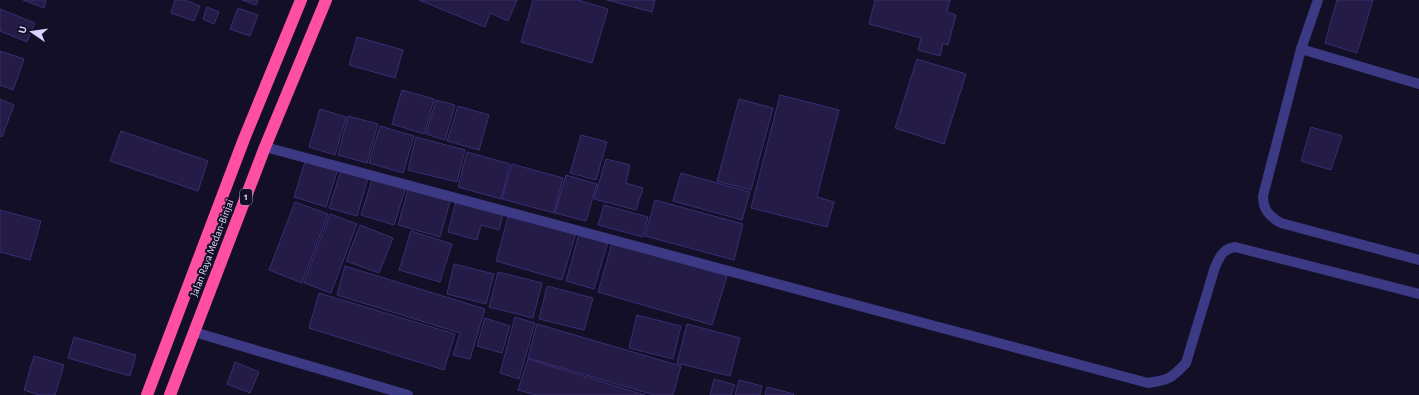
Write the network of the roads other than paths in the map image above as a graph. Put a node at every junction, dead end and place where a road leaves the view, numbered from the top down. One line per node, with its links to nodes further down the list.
1 (302, 0): 10 (highway, Jalan Raya Medan-Binjai / 1)
2 (326, 0): 6 (highway, Jalan Raya Medan-Binjai / 1)
3 (1318, 0): 4 (street)
4 (1301, 49): 5 (street); 7 (street)
5 (1419, 84)
6 (265, 147): 8 (street); 9 (highway, Jalan Raya Medan-Binjai / 1)
7 (1419, 260)
8 (1419, 294)
9 (194, 332): 11 (highway, Jalan Raya Medan-Binjai / 1); 12 (street)
10 (147, 395)
11 (170, 395)
12 (408, 395)

